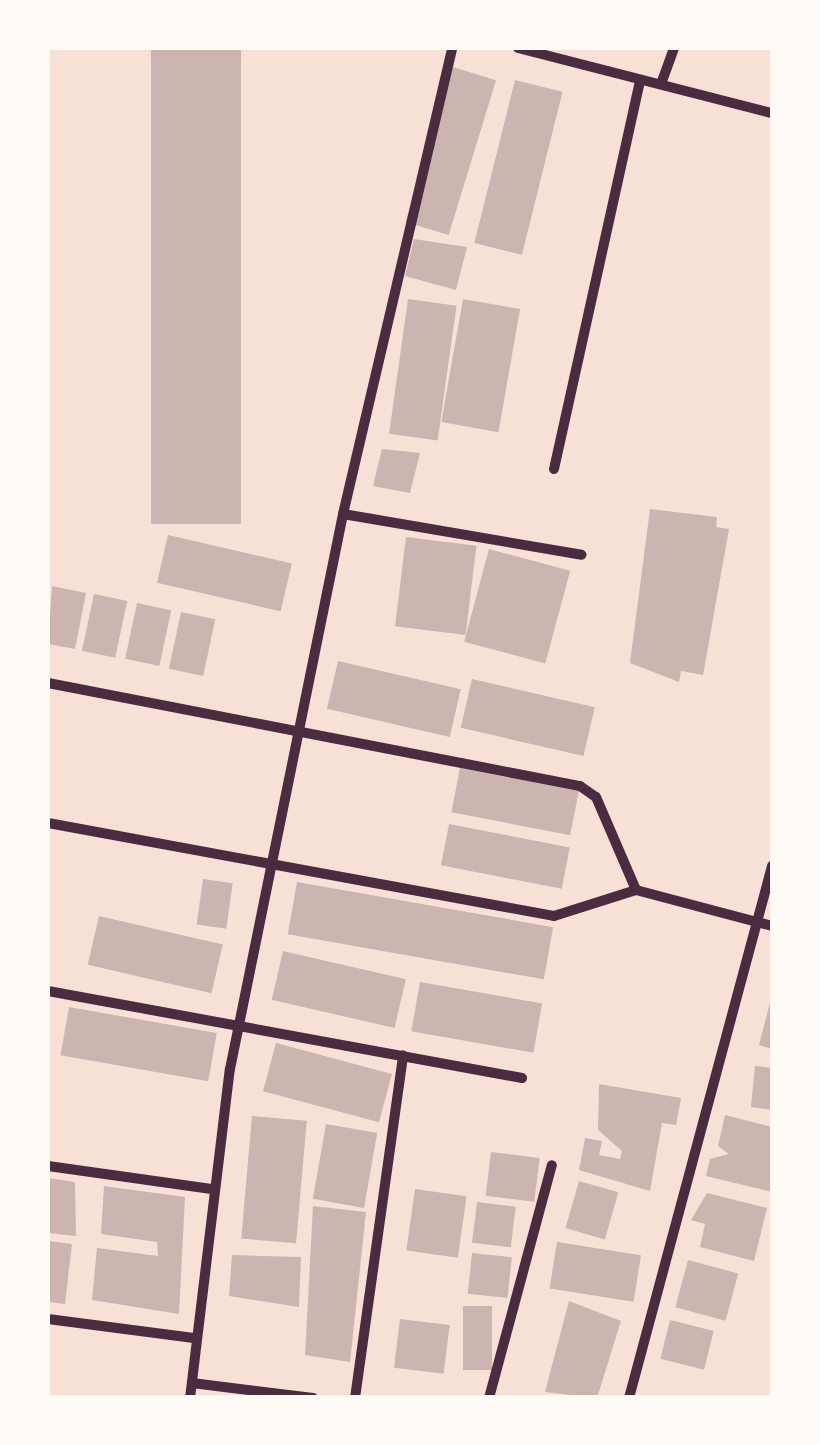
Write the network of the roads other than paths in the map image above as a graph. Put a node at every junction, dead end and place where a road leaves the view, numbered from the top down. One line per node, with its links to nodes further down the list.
1 (452, 48): 8 (street)
2 (518, 48): 4 (street)
3 (674, 48): 5 (street)
4 (640, 80): 5 (street); 7 (street)
5 (661, 84): 6 (street)
6 (772, 113)
7 (554, 469)
8 (344, 514): 9 (street); 11 (street)
9 (582, 556)
10 (48, 683): 11 (street)
11 (300, 731): 13 (street); 15 (street)
12 (48, 823): 13 (street)
13 (272, 864): 15 (street); 19 (street)
14 (772, 866): 16 (street)
15 (636, 890): 16 (street)
16 (756, 922): 17 (street); 32 (street)
17 (772, 926)
18 (48, 992): 19 (street)
19 (240, 1022): 20 (street); 24 (street)
20 (403, 1054): 21 (street); 30 (street)
21 (522, 1078)
22 (552, 1165): 31 (street)
23 (48, 1166): 24 (street)
24 (211, 1189): 26 (street)
25 (48, 1320): 26 (street)
26 (194, 1338): 27 (street)
27 (192, 1383): 28 (street); 29 (street)
28 (190, 1398)
29 (313, 1398)
30 (355, 1398)
31 (490, 1398)
32 (628, 1398)

